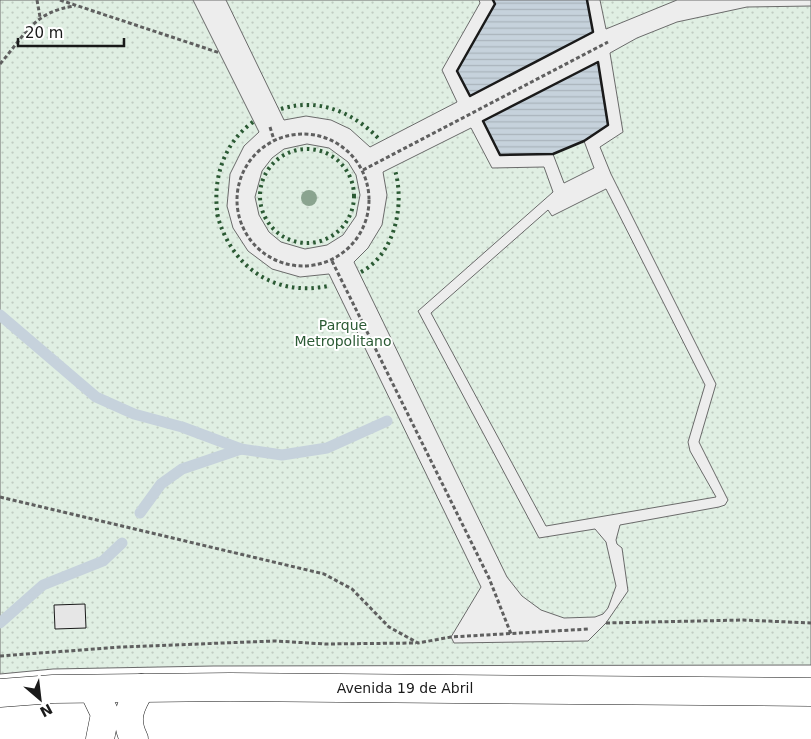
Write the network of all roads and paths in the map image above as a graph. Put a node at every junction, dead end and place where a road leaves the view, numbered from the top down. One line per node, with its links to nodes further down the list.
1 (37, 0): 4 (path)
2 (60, 0): 3 (path)
3 (78, 6): 4 (path); 6 (path)
4 (40, 17): 7 (path)
5 (608, 42): 10 (path)
6 (220, 53)
7 (0, 64)
8 (270, 127): 9 (path)
9 (274, 140): 10 (path); 11 (path)
10 (363, 170): 11 (path)
11 (332, 261): 16 (path)
12 (0, 497): 17 (path)
13 (606, 623): 14 (path)
14 (811, 623)
15 (589, 629): 16 (path)
16 (511, 634): 17 (path)
17 (418, 643): 18 (path)
18 (0, 656)
19 (141, 688): 20 (street, Avenida 19 de Abril); 21 (street, Avenida 19 de Abril); 24 (street)
20 (93, 689): 22 (street, Avenida 19 de Abril); 23 (street)
21 (811, 692)
22 (0, 693)
23 (100, 739)
24 (134, 739)

